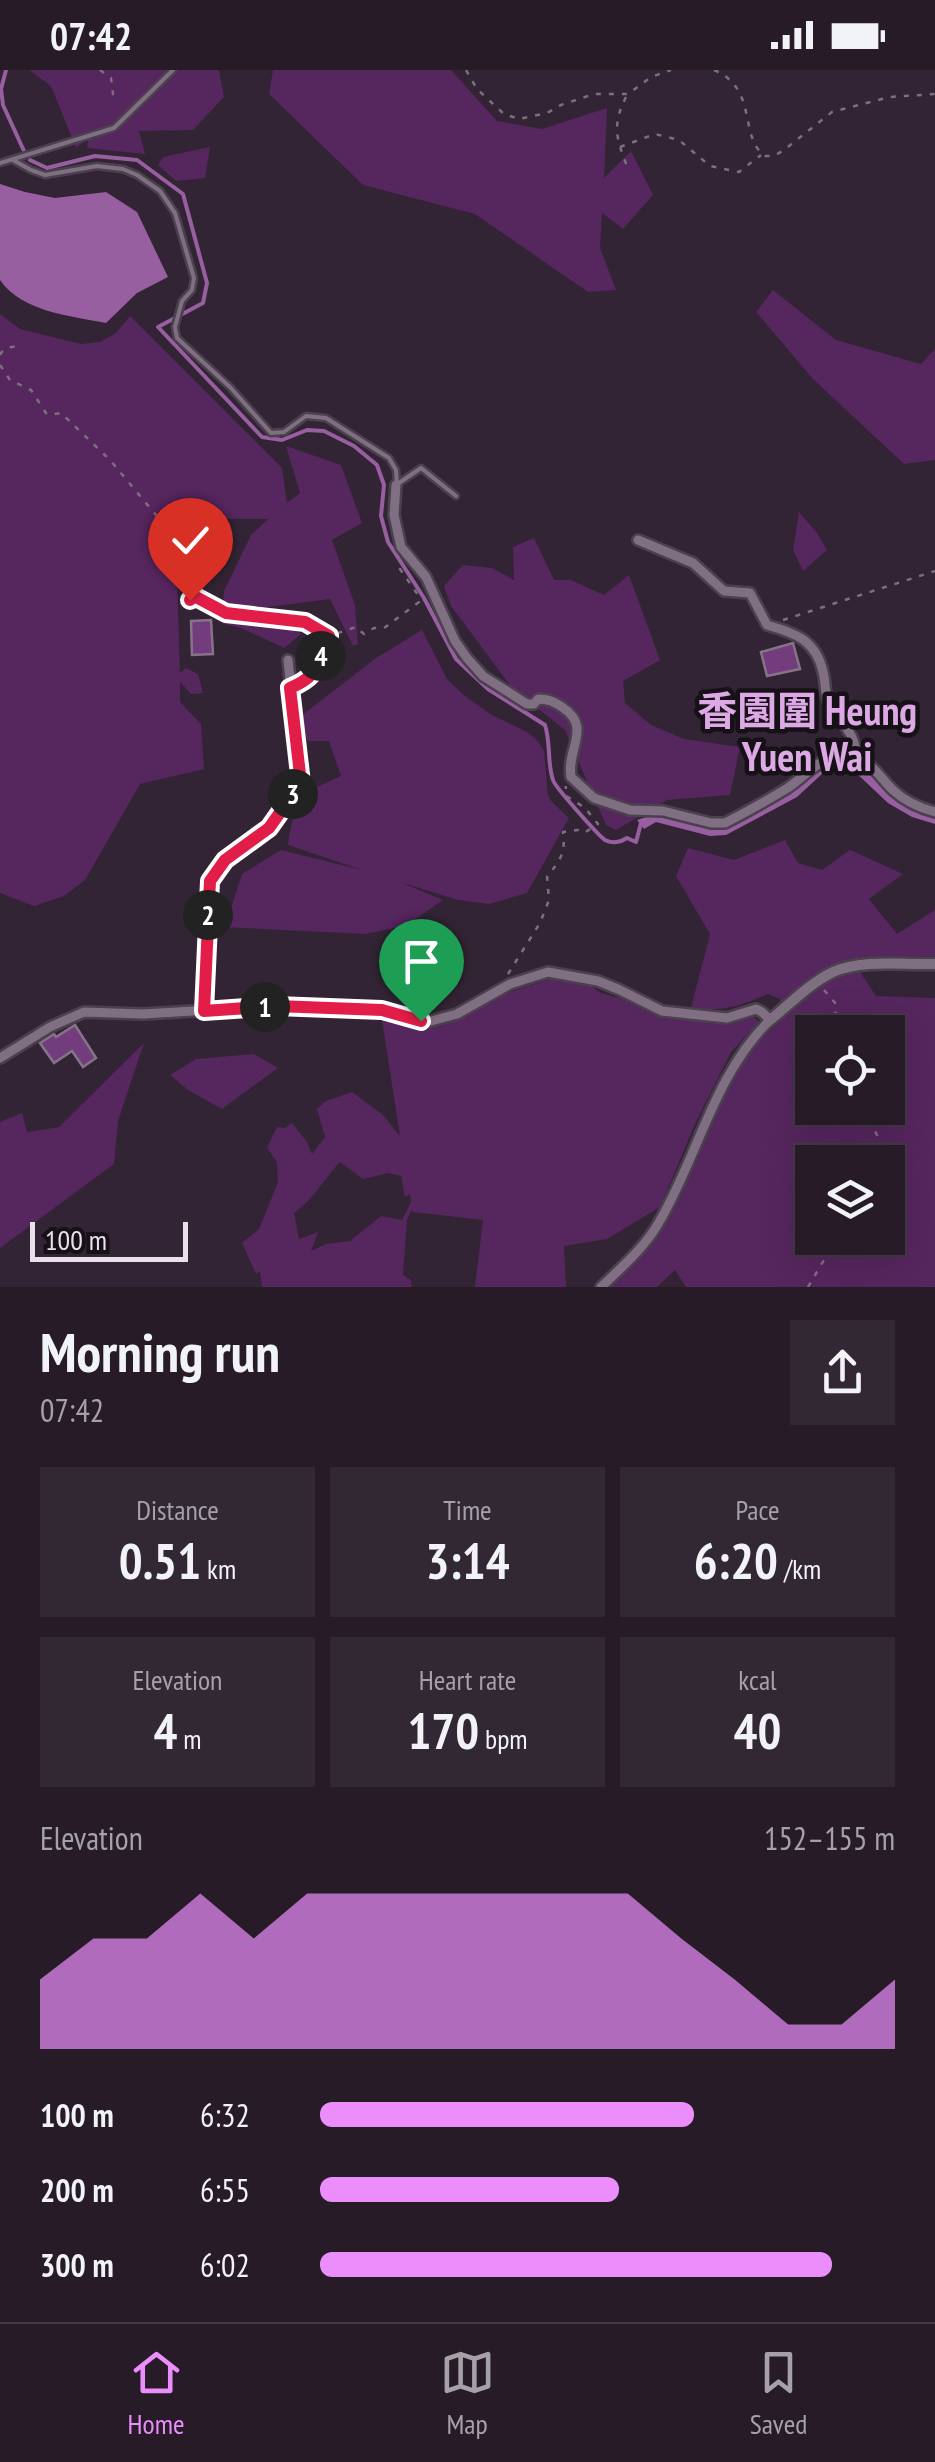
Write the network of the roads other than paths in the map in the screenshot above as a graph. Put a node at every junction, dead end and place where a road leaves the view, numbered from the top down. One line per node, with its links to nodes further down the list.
1 (174, 70): 2 (lane)
2 (13, 160): 3 (lane); 4 (lane)
3 (0, 163)
4 (396, 484): 5 (lane); 8 (street)
5 (456, 496)
6 (638, 540): 8 (street)
7 (288, 660): 11 (street)
8 (856, 758): 9 (street)
9 (935, 812)
10 (935, 964): 12 (street)
11 (204, 1011): 12 (street); 13 (street)
12 (770, 1020): 14 (street)
13 (0, 1058)
14 (601, 1287)

